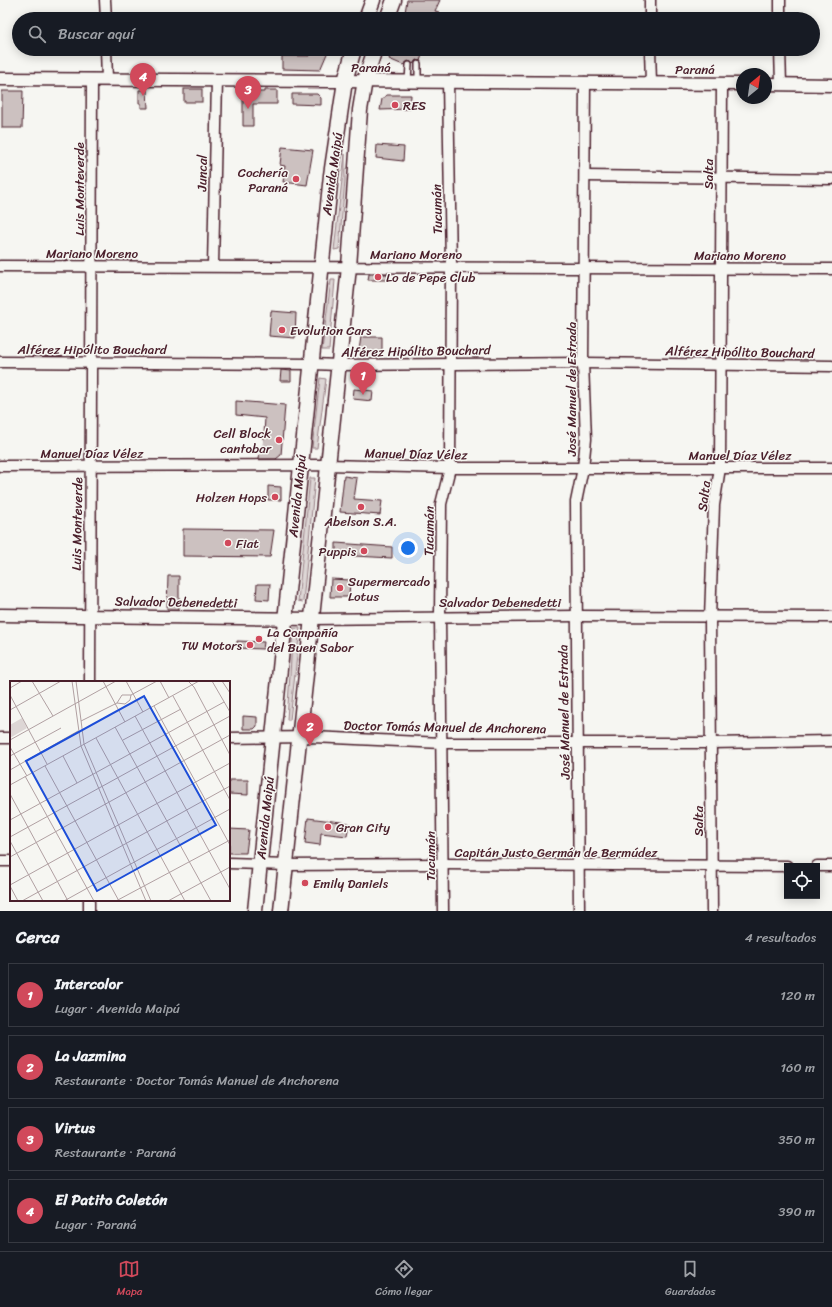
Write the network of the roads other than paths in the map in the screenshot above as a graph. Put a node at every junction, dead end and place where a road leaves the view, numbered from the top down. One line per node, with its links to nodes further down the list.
1 (105, 0): 5 (street)
2 (373, 0): 6 (main road)
3 (650, 0): 7 (street)
4 (780, 0): 8 (street)
5 (106, 12)
6 (369, 12)
7 (650, 12)
8 (780, 12)
9 (106, 56): 18 (street)
10 (352, 56): 22 (main road, Avenida Maipú)
11 (373, 56): 20 (main road, Avenida Maipú)
12 (650, 56): 25 (street)
13 (780, 56): 29 (street)
14 (418, 64): 21 (lane)
15 (409, 65): 21 (lane)
16 (0, 79): 17 (street, Paraná)
17 (92, 79): 18 (street, Paraná); 35 (street, Luis Monteverde)
18 (107, 79): 19 (street, Paraná)
19 (217, 80): 22 (street, Paraná); 36 (street, Juncal)
20 (364, 80): 21 (street, Paraná); 22 (street, Paraná); 38 (main road, Avenida Maipú)
21 (413, 80): 23 (street, Paraná)
22 (345, 81): 37 (main road, Avenida Maipú)
23 (448, 81): 24 (street, Paraná); 39 (street, Tucumán)
24 (585, 82): 25 (street, Paraná); 31 (street, José Manuel de Estrada)
25 (651, 83): 26 (street, Paraná)
26 (722, 84): 27 (street, Paraná); 32 (street, Salta)
27 (736, 84)
28 (772, 84): 29 (street)
29 (781, 84): 30 (street)
30 (832, 85)
31 (585, 176): 32 (street); 40 (street, José Manuel de Estrada)
32 (721, 178): 33 (street); 41 (street, Salta)
33 (832, 179)
34 (0, 266): 35 (street, Mariano Moreno)
35 (92, 266): 36 (street, Mariano Moreno); 44 (street, Luis Monteverde)
36 (213, 266): 37 (street, Mariano Moreno)
37 (320, 267): 38 (street, Mariano Moreno); 46 (main road, Avenida Maipú)
38 (349, 267): 39 (street, Mariano Moreno); 48 (main road, Avenida Maipú)
39 (451, 267): 40 (street, Mariano Moreno); 47 (street, Tucumán)
40 (584, 268): 41 (street, Mariano Moreno); 45 (street, José Manuel de Estrada)
41 (720, 268): 42 (street, Mariano Moreno); 49 (street, Salta)
42 (832, 269)
43 (0, 362): 44 (street, Alférez Hipólito Bouchard)
44 (92, 362): 46 (street, Alférez Hipólito Bouchard); 53 (street, Luis Monteverde)
45 (583, 363): 47 (street, Alférez Hipólito Bouchard); 49 (street, Alférez Hipólito Bouchard); 56 (street, José Manuel de Estrada)
46 (312, 364): 48 (street, Alférez Hipólito Bouchard); 54 (main road, Avenida Maipú)
47 (451, 364): 48 (street, Alférez Hipólito Bouchard); 55 (street, Tucumán)
48 (338, 365): 51 (main road, Avenida Maipú)
49 (721, 365): 50 (street, Alférez Hipólito Bouchard); 57 (street, Salta)
50 (832, 366)
51 (327, 465): 54 (street, Manuel Díaz Vélez); 55 (street, Manuel Díaz Vélez); 66 (main road, Avenida Maipú)
52 (0, 466): 53 (street, Manuel Díaz Vélez)
53 (91, 466): 54 (street, Manuel Díaz Vélez); 60 (street, Luis Monteverde)
54 (300, 466): 64 (main road, Avenida Maipú)
55 (450, 468): 56 (street, Manuel Díaz Vélez); 61 (street, Tucumán)
56 (583, 468): 57 (street, Manuel Díaz Vélez); 62 (street, José Manuel de Estrada)
57 (720, 468): 58 (street, Manuel Díaz Vélez); 65 (street, Salta)
58 (832, 468)
59 (0, 615): 60 (street, Salvador Debenedetti)
60 (89, 615): 64 (street, Salvador Debenedetti); 67 (street, Luis Monteverde)
61 (440, 616): 62 (street, Salvador Debenedetti); 66 (street, Salvador Debenedetti); 72 (street, Tucumán)
62 (576, 616): 65 (street, Salvador Debenedetti); 73 (street, José Manuel de Estrada)
63 (832, 617): 65 (street, Salvador Debenedetti)
64 (285, 618): 66 (street, Salvador Debenedetti); 70 (main road, Avenida Maipú)
65 (710, 618): 74 (street, Salta)
66 (312, 619): 68 (main road, Avenida Maipú)
67 (90, 681)
68 (298, 737): 70 (street, Doctor Tomás Manuel de Anchorena); 72 (street, Doctor Tomás Manuel de Anchorena); 78 (main road, Avenida Maipú)
69 (230, 738): 70 (street, Doctor Tomás Manuel de Anchorena)
70 (273, 738): 76 (main road, Avenida Maipú)
71 (832, 741): 74 (street, Doctor Tomás Manuel de Anchorena)
72 (442, 743): 73 (street, Doctor Tomás Manuel de Anchorena); 77 (street, Tucumán)
73 (578, 743): 74 (street, Doctor Tomás Manuel de Anchorena); 79 (street, José Manuel de Estrada)
74 (711, 743): 80 (street, Salta)
75 (230, 863): 76 (street, Capitán Justo Germán de Bermúdez)
76 (260, 863): 78 (street, Capitán Justo Germán de Bermúdez); 86 (main road, Avenida Maipú)
77 (443, 864): 78 (street, Capitán Justo Germán de Bermúdez); 79 (street, Capitán Justo Germán de Bermúdez); 88 (street, Tucumán)
78 (287, 865): 87 (main road, Avenida Maipú)
79 (579, 865): 80 (street, Capitán Justo Germán de Bermúdez); 89 (street, José Manuel de Estrada)
80 (711, 866): 81 (street, Capitán Justo Germán de Bermúdez); 90 (street, Salta)
81 (784, 866)
82 (820, 866): 83 (street)
83 (832, 866)
84 (89, 901): 85 (street)
85 (88, 911)
86 (255, 911)
87 (281, 911)
88 (443, 911)
89 (579, 911)
90 (712, 911)

